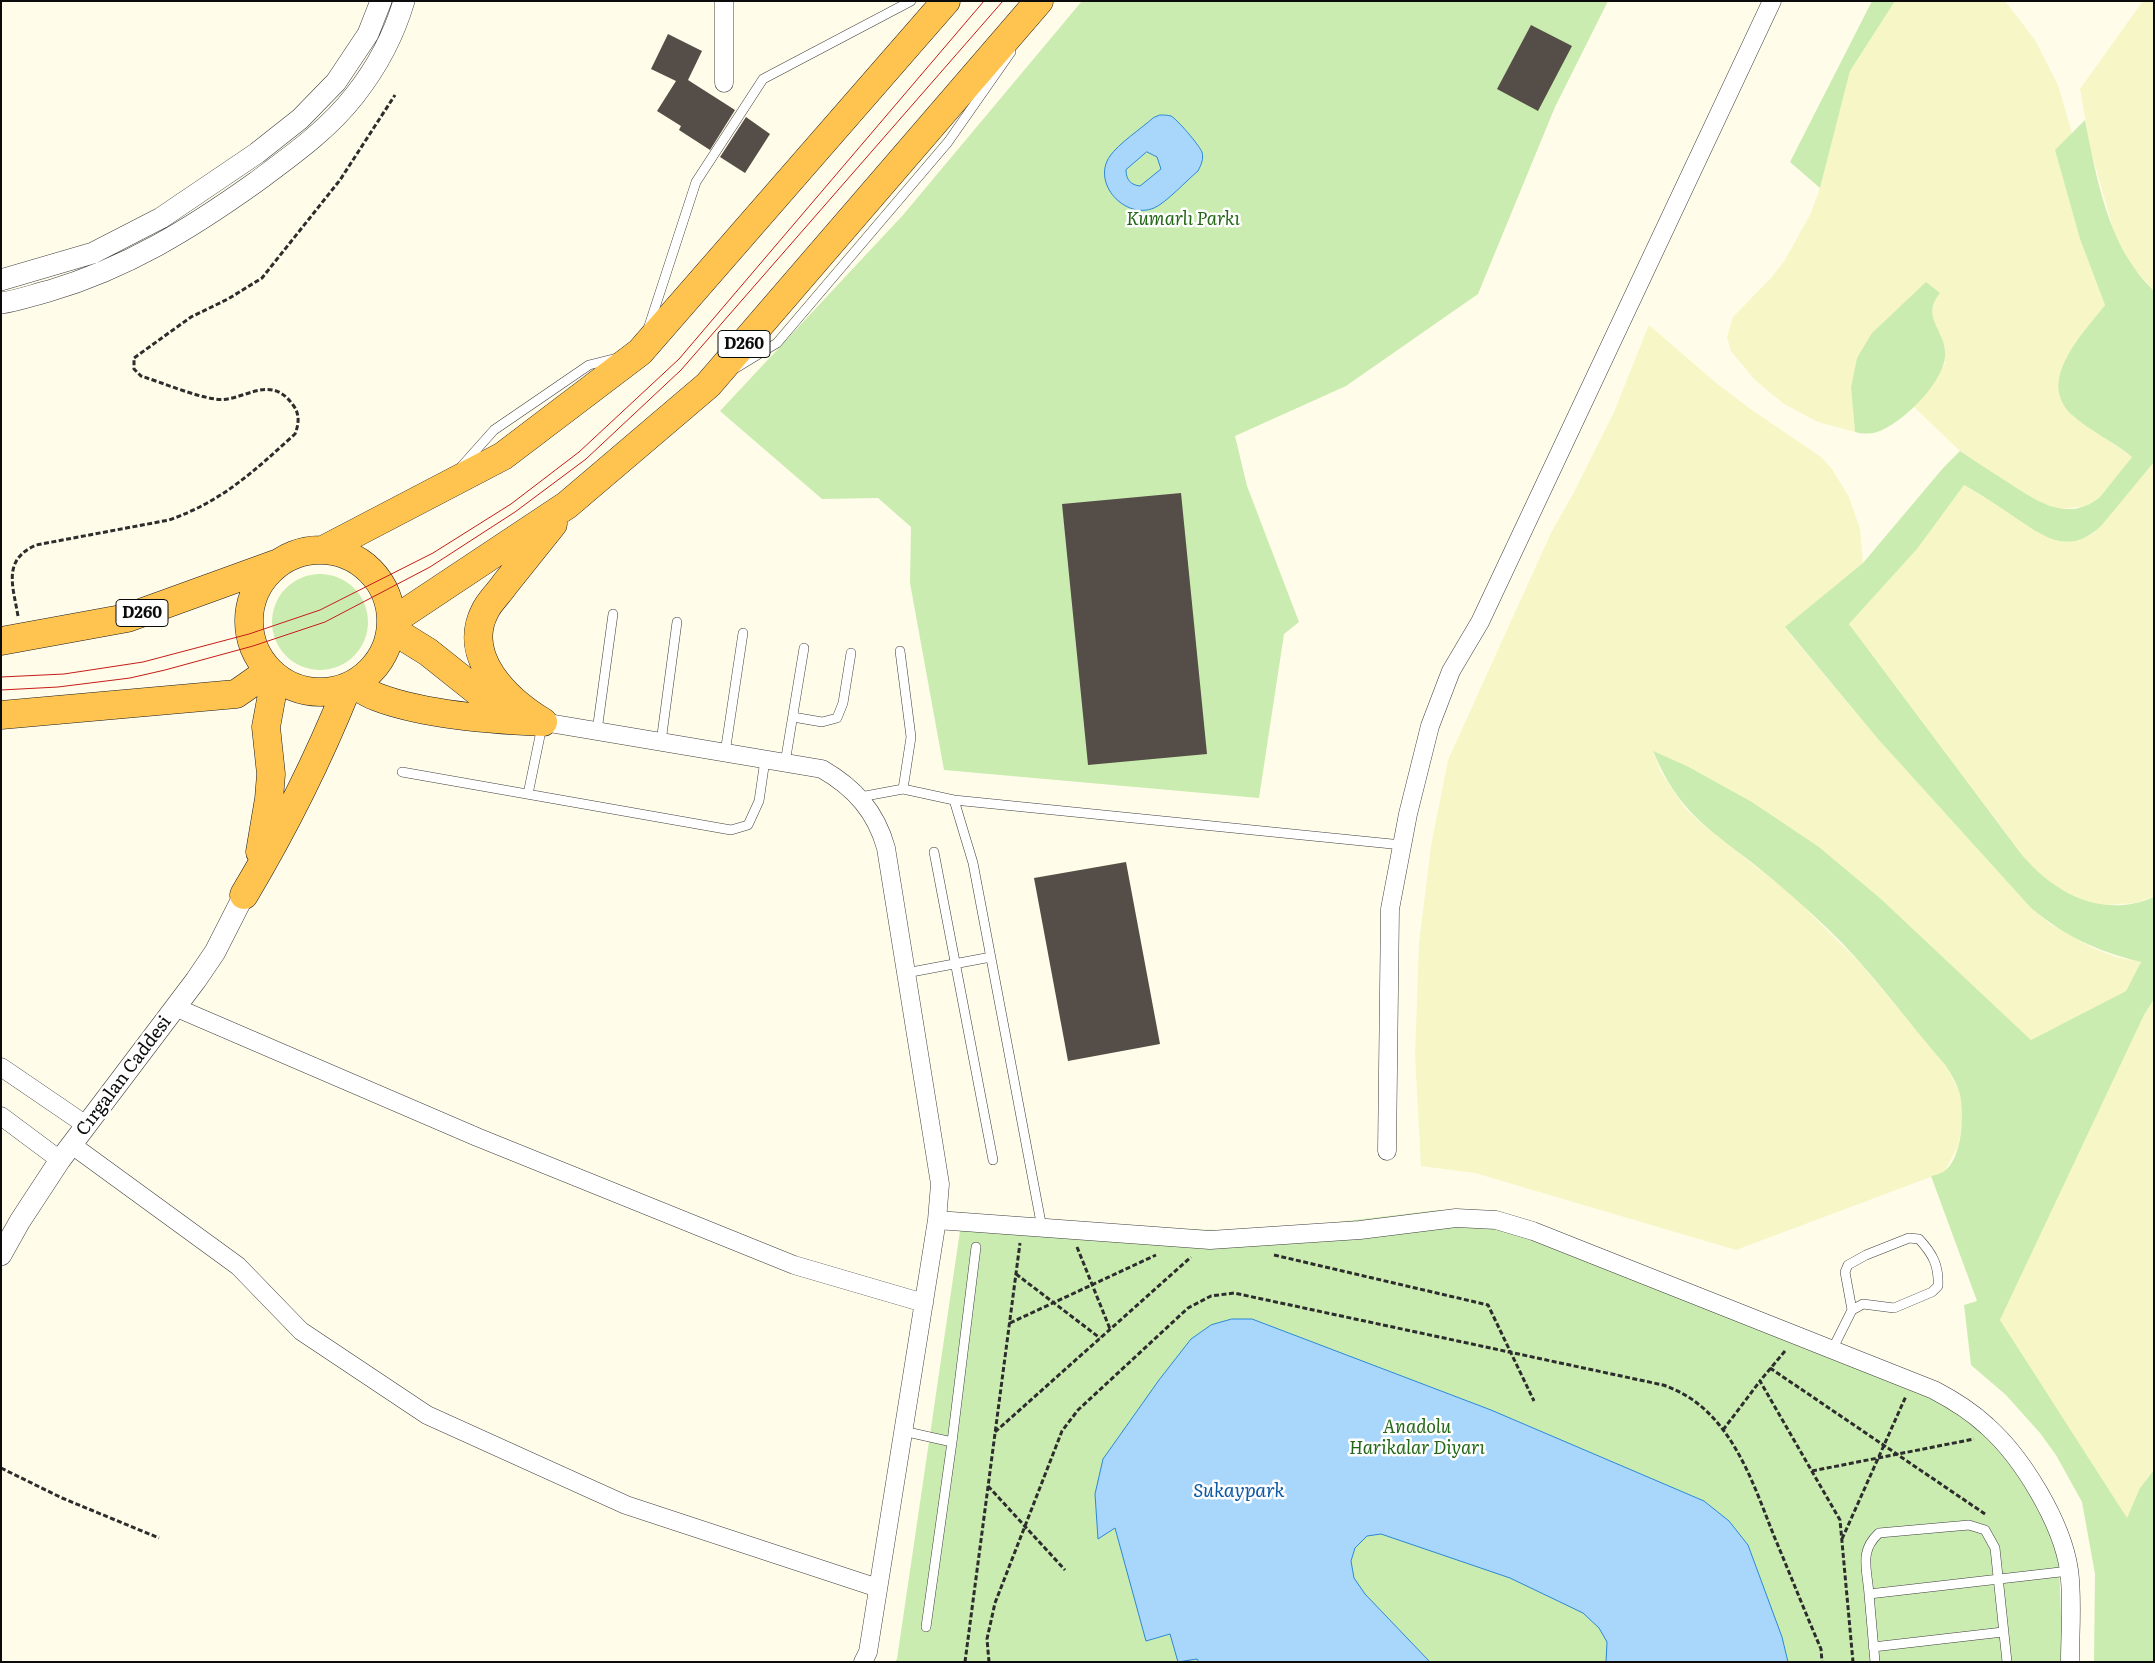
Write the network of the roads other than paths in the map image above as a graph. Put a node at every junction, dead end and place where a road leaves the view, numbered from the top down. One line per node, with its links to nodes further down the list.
1 (381, 1): 9 (street)
2 (404, 1): 10 (street)
3 (724, 1): 8 (street)
4 (911, 1): 11 (lane)
5 (946, 1): 11 (highway)
6 (1039, 1): 12 (highway, D260); 12 (lane)
7 (1772, 1): 39 (street)
8 (724, 83)
9 (1, 280)
10 (1, 303)
11 (640, 352): 14 (highway)
12 (708, 385): 13 (highway, D260)
13 (567, 506): 18 (highway, D260); 28 (highway)
14 (323, 550): 15 (highway); 18 (highway)
15 (278, 563): 20 (highway, D260); 24 (highway)
16 (613, 614): 29 (lane)
17 (677, 622): 30 (lane)
18 (391, 626): 25 (highway); 28 (highway)
19 (743, 633): 31 (lane)
20 (12, 640)
21 (804, 648): 27 (lane)
22 (900, 650): 35 (lane)
23 (850, 653): 27 (lane)
24 (272, 674): 25 (highway); 26 (highway); 41 (highway)
25 (350, 686): 28 (highway); 41 (highway)
26 (1, 715)
27 (793, 717): 33 (lane)
28 (543, 722): 29 (street); 36 (lane)
29 (597, 731): 30 (street)
30 (661, 742): 31 (street)
31 (725, 753): 32 (street)
32 (766, 760): 33 (street); 36 (lane)
33 (784, 763): 37 (street)
34 (402, 772): 36 (lane)
35 (903, 789): 37 (lane); 38 (lane)
36 (528, 794)
37 (860, 797): 44 (street)
38 (954, 800): 39 (lane); 42 (lane)
39 (1402, 845): 49 (street)
40 (934, 852): 43 (lane)
41 (244, 895): 45 (street, Cırgalan Caddesi)
42 (991, 957): 43 (lane); 53 (lane)
43 (954, 964): 44 (lane); 51 (lane)
44 (906, 973): 52 (street)
45 (177, 1008): 48 (street, Cırgalan Caddesi); 56 (street)
46 (1, 1067): 48 (street)
47 (1, 1116): 50 (street)
48 (86, 1126): 50 (street, Cırgalan Caddesi)
49 (1387, 1151)
50 (66, 1152): 55 (street, Cırgalan Caddesi); 63 (street)
51 (993, 1160)
52 (937, 1220): 53 (street); 56 (street)
53 (1042, 1228): 58 (street)
54 (976, 1247): 60 (lane)
55 (1, 1255)
56 (924, 1303): 59 (street)
57 (1852, 1310): 57 (lane); 58 (lane)
58 (1832, 1350): 61 (street)
59 (903, 1431): 60 (lane); 63 (street)
60 (952, 1442): 65 (lane)
61 (2069, 1571): 62 (lane); 71 (street)
62 (1997, 1581): 64 (lane); 64 (lane); 66 (lane)
63 (878, 1588): 68 (street)
64 (1869, 1594): 67 (lane)
65 (926, 1627)
66 (2003, 1632): 67 (lane); 70 (lane)
67 (1873, 1647): 69 (lane)
68 (863, 1662)
69 (1875, 1662)
70 (2007, 1662)
71 (2070, 1662)

